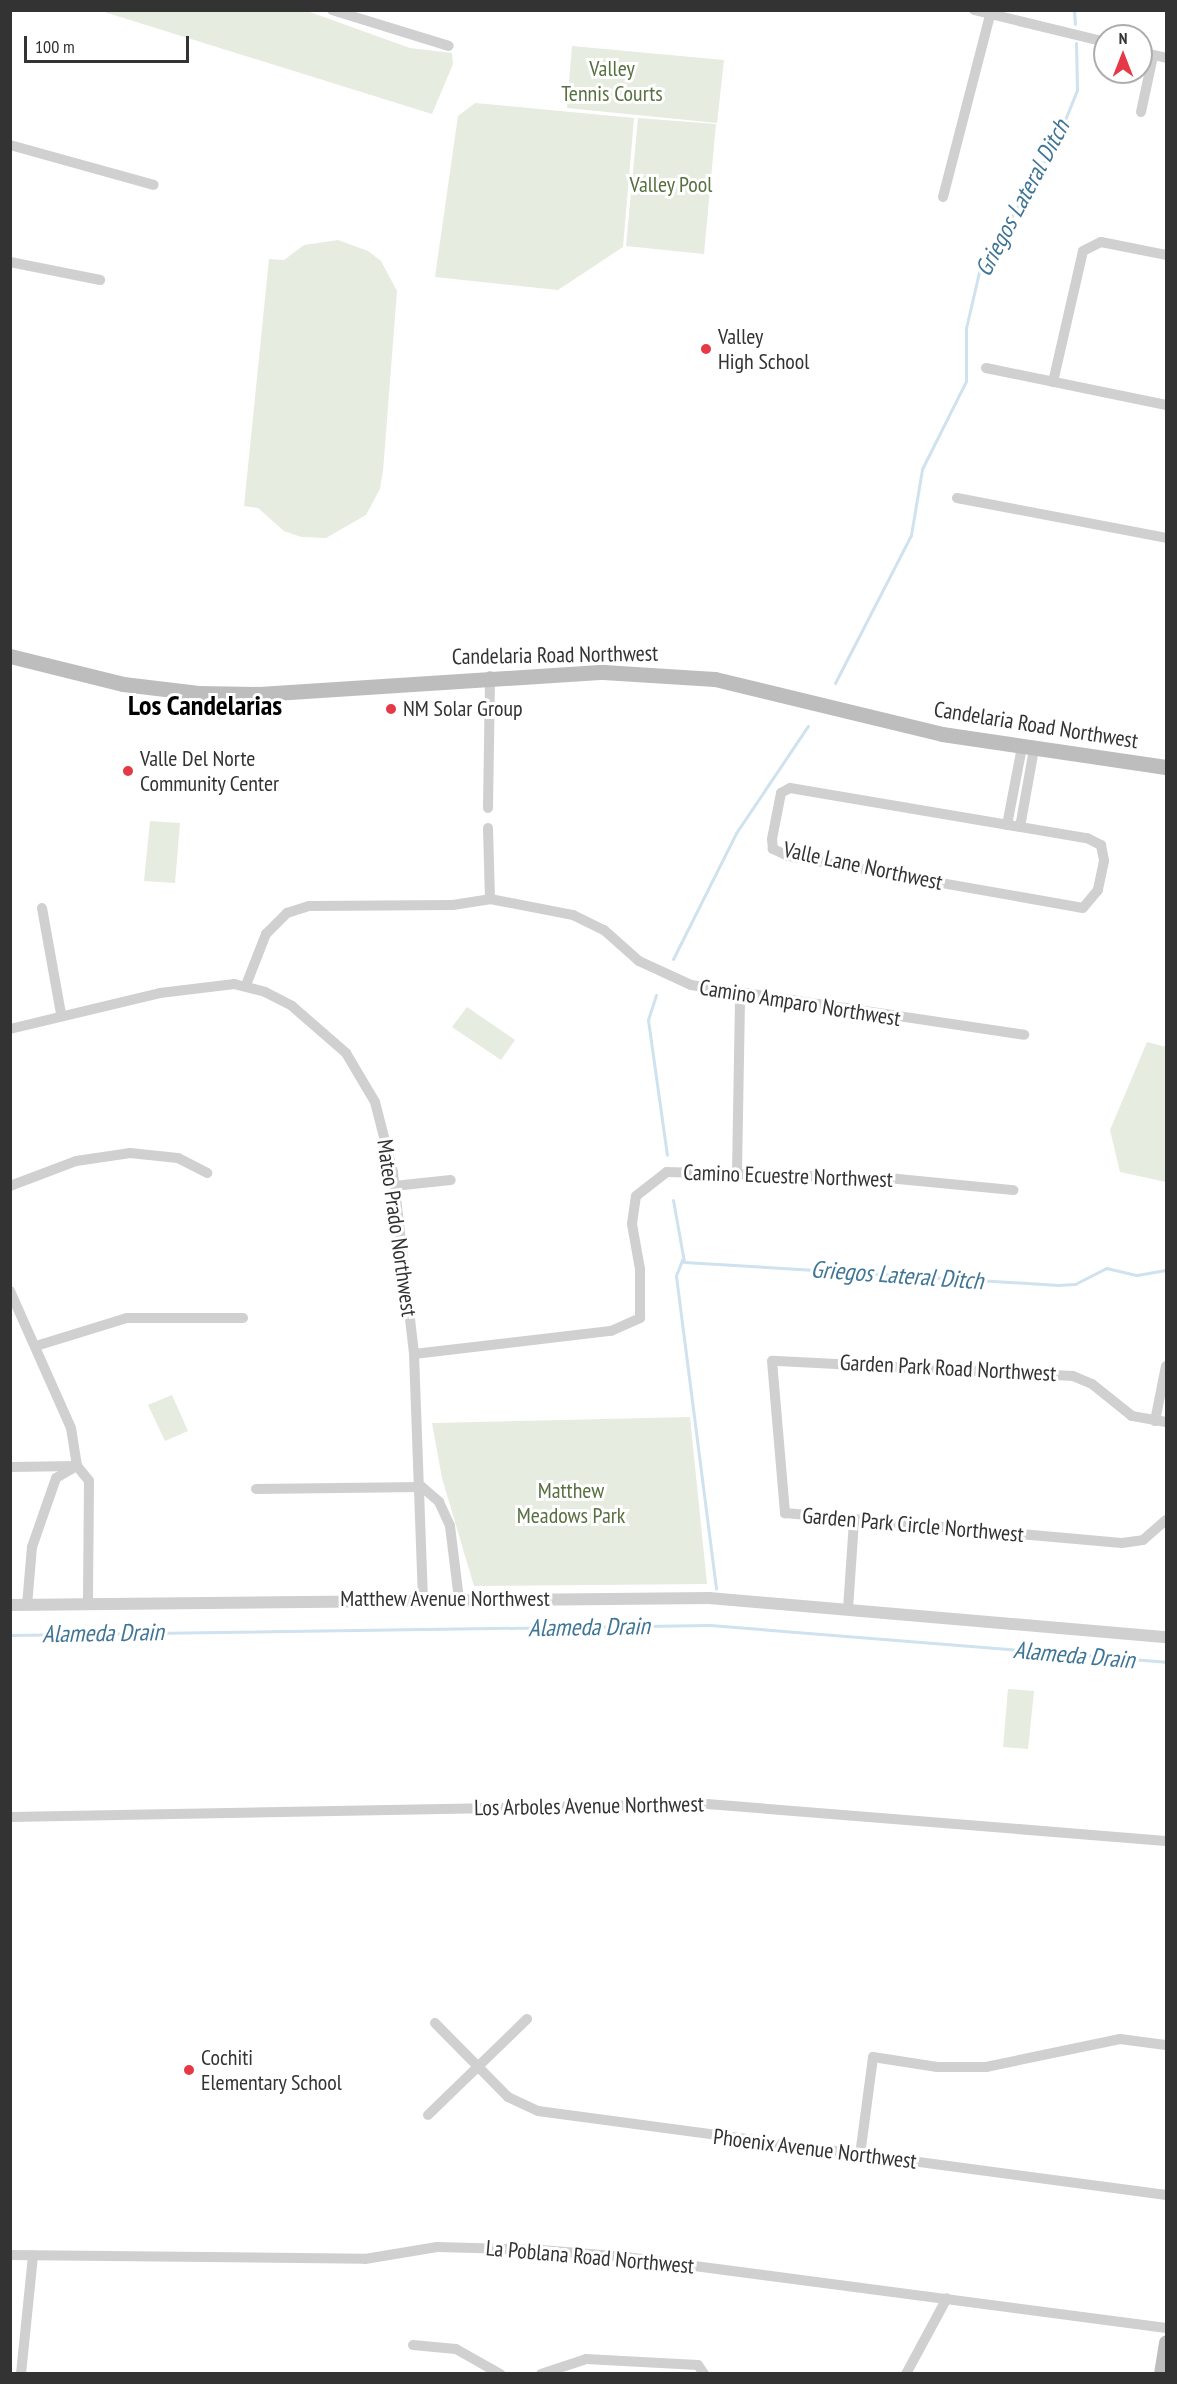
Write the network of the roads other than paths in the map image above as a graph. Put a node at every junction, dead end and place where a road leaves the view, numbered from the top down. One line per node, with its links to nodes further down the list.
1 (332, 10): 5 (street)
2 (974, 10): 3 (street)
3 (990, 15): 4 (street); 12 (street)
4 (1093, 39)
5 (449, 46)
6 (1153, 56): 7 (street)
7 (1167, 58)
8 (1147, 84): 9 (street)
9 (1141, 112)
10 (10, 145): 11 (street)
11 (154, 185)
12 (943, 197)
13 (1167, 255): 17 (street)
14 (10, 262): 15 (street)
15 (100, 280)
16 (986, 368): 17 (street)
17 (1053, 382): 18 (street)
18 (1167, 405)
19 (957, 498): 20 (street)
20 (1167, 538)
21 (10, 656): 22 (main road, Candelaria Road Northwest)
22 (490, 676): 23 (main road, Candelaria Road Northwest); 25 (street)
23 (1028, 748): 24 (main road, Candelaria Road Northwest); 26 (street); 27 (street)
24 (1167, 767)
25 (488, 808)
26 (1007, 825): 27 (street, Valle Lane Northwest); 27 (street, Valle Lane Northwest)
27 (1020, 827)
28 (488, 828): 29 (street)
29 (490, 899): 31 (street, Camino Amparo Northwest); 32 (street, Camino Amparo Northwest)
30 (42, 908): 33 (street)
31 (246, 985): 33 (street, Mateo Prado Northwest); 40 (street, Mateo Prado Northwest)
32 (740, 996): 35 (street, Camino Amparo Northwest); 36 (street)
33 (61, 1014): 34 (street, Mateo Prado Northwest)
34 (10, 1029)
35 (1024, 1035)
36 (737, 1172): 41 (street, Camino Ecuestre Northwest); 45 (street, Camino Ecuestre Northwest)
37 (207, 1173): 39 (street)
38 (452, 1180): 40 (street)
39 (10, 1186)
40 (394, 1186): 45 (street, Mateo Prado Northwest)
41 (1013, 1190)
42 (10, 1291): 44 (street)
43 (243, 1318): 44 (street)
44 (36, 1346): 49 (street)
45 (414, 1354): 51 (street, Mateo Prado Northwest)
46 (789, 1359): 48 (street, Garden Park Road Northwest); 53 (street, Garden Park Circle Northwest)
47 (1167, 1366): 48 (street)
48 (1161, 1421)
49 (77, 1466): 50 (street); 57 (street); 59 (street)
50 (10, 1467)
51 (422, 1487): 52 (street); 55 (street, Mateo Prado Northwest); 56 (street)
52 (256, 1489)
53 (854, 1520): 54 (street, Garden Park Circle Northwest); 60 (street)
54 (1167, 1520)
55 (423, 1599): 56 (street, Matthew Avenue Northwest); 57 (street, Matthew Avenue Northwest)
56 (459, 1599): 60 (street, Matthew Avenue Northwest)
57 (88, 1603): 59 (street, Matthew Avenue Northwest)
58 (10, 1605): 59 (street, Matthew Avenue Northwest)
59 (27, 1605)
60 (848, 1609): 61 (street, Matthew Avenue Northwest)
61 (1167, 1637)
62 (10, 1817): 63 (street, Los Arboles Avenue Northwest)
63 (1167, 1841)
64 (527, 2019): 67 (street)
65 (435, 2023): 67 (street, Phoenix Avenue Northwest)
66 (1167, 2045): 69 (street)
67 (478, 2067): 68 (street); 69 (street, Phoenix Avenue Northwest)
68 (428, 2115)
69 (860, 2155): 70 (street, Phoenix Avenue Northwest)
70 (1167, 2195)
71 (10, 2255): 72 (street, La Poblana Road Northwest)
72 (33, 2256): 73 (street, La Poblana Road Northwest); 77 (street)
73 (947, 2298): 74 (street, La Poblana Road Northwest); 81 (street)
74 (1167, 2328)
75 (1167, 2342): 82 (main road)
76 (413, 2345): 78 (street)
77 (21, 2373)
78 (500, 2373)
79 (541, 2373): 80 (street)
80 (704, 2373)
81 (906, 2373)
82 (1161, 2373)

